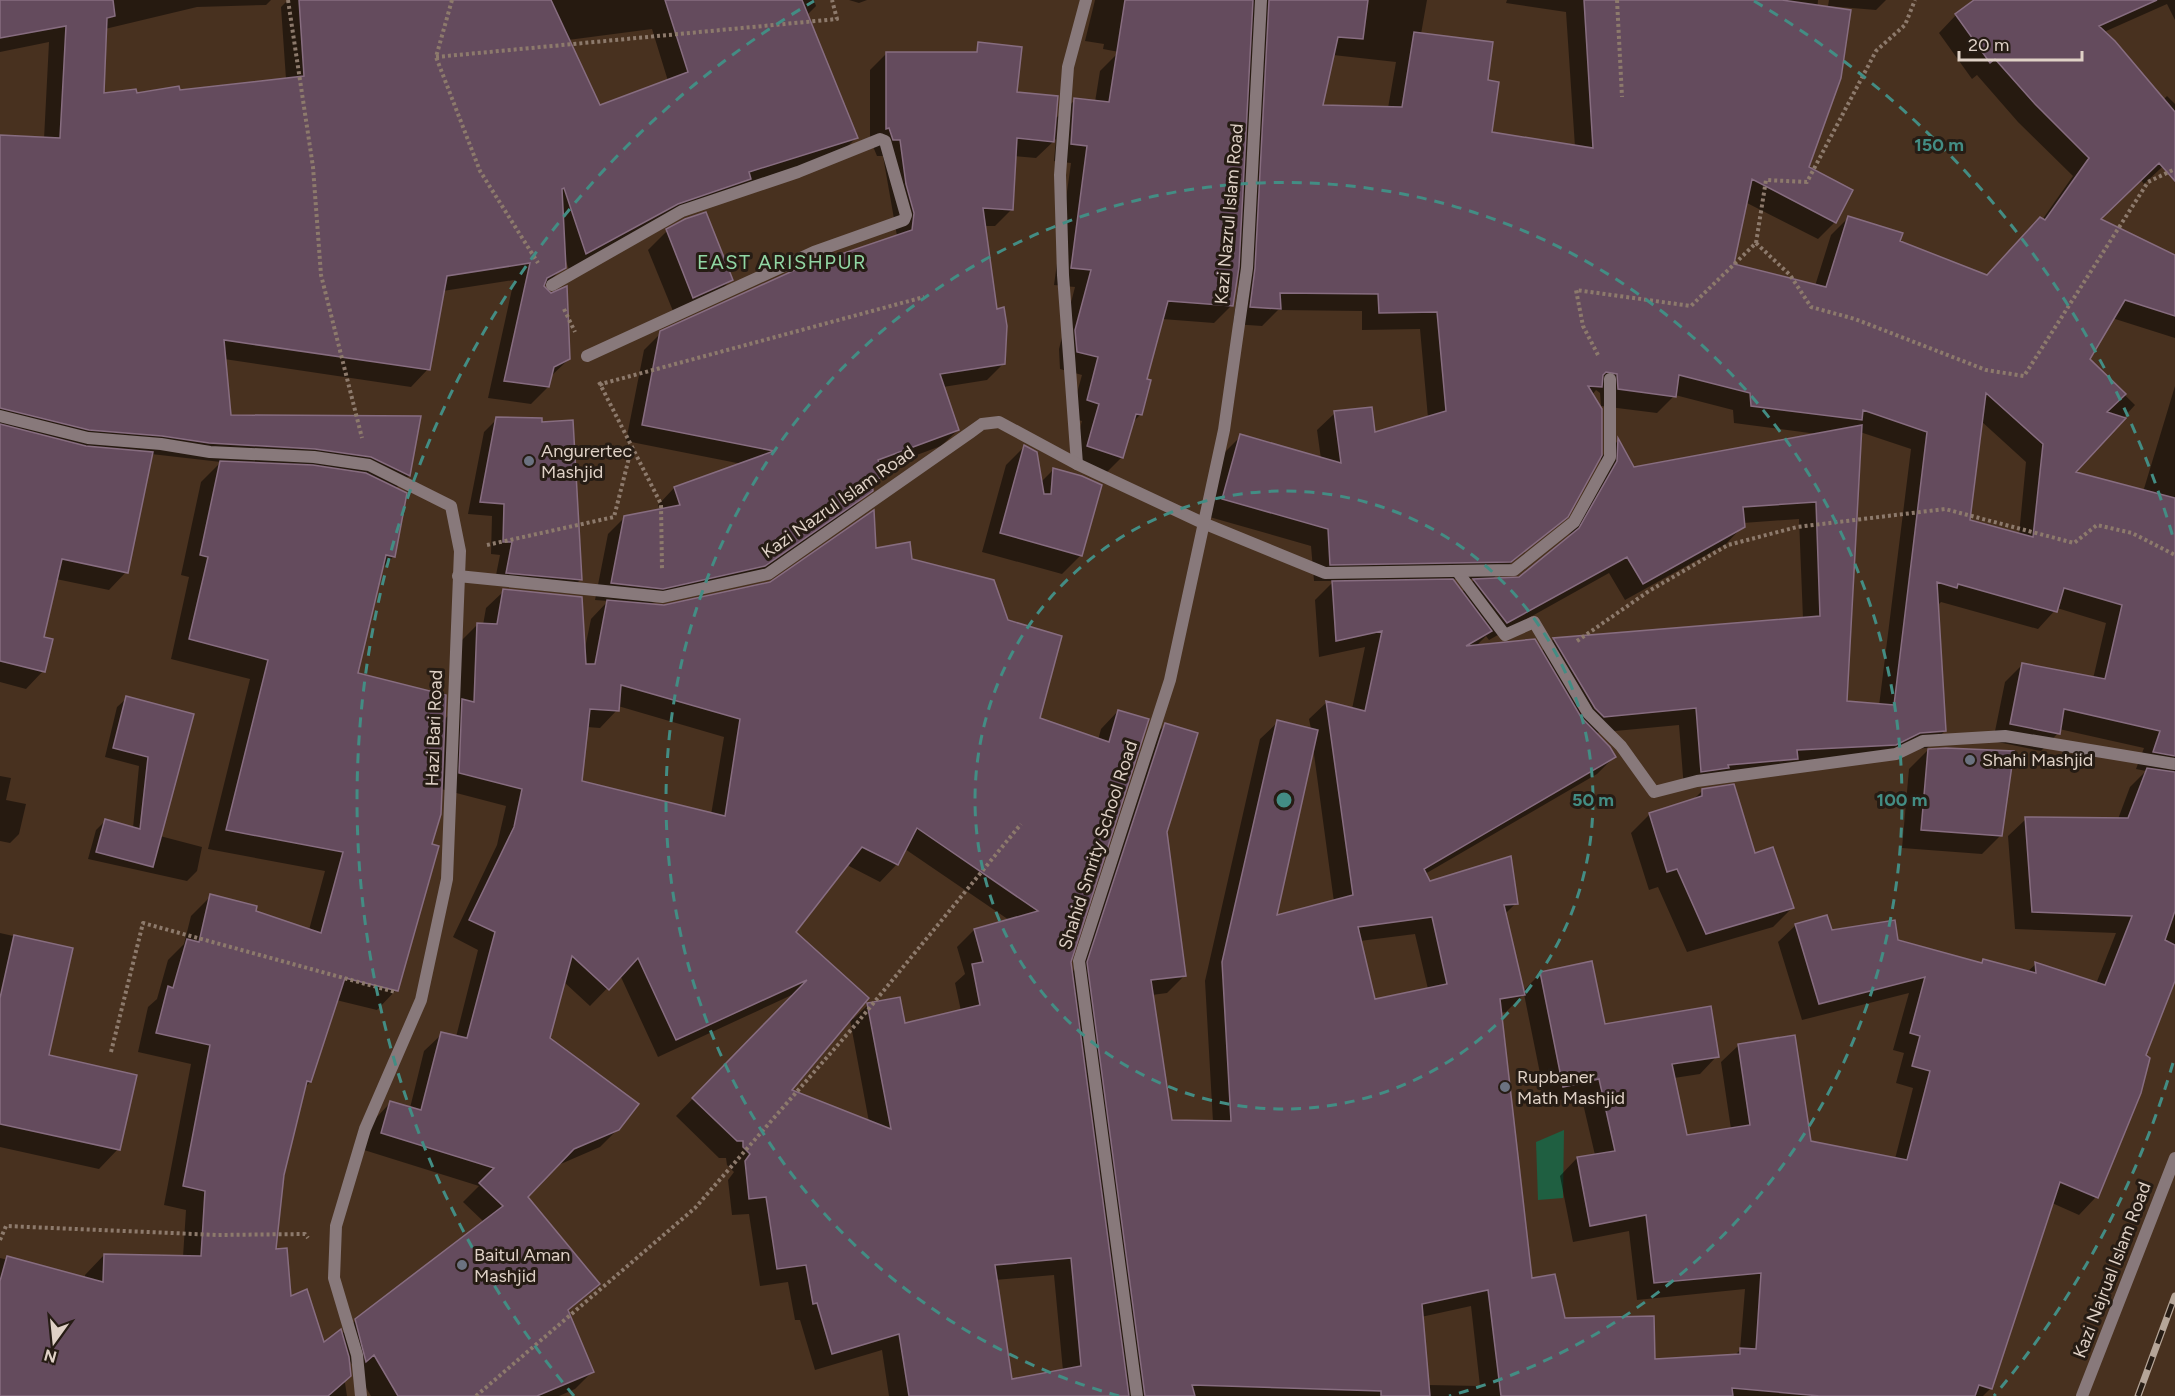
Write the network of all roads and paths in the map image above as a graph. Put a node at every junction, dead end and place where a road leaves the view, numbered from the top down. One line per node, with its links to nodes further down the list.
1 (288, 0): 19 (path)
2 (452, 0): 8 (path)
3 (832, 0): 8 (path)
4 (1086, 0): 18 (street)
5 (1262, 0): 20 (street, Kazi Nazrul Islam Road)
6 (1617, 0): 9 (path)
7 (1915, 0): 11 (path)
8 (436, 57): 12 (path)
9 (1622, 97)
10 (2175, 169): 11 (path)
11 (1756, 243): 15 (path)
12 (552, 285): 14 (path); 14 (street)
13 (924, 297): 16 (path)
14 (587, 356): 16 (path)
15 (1611, 379): 23 (street, Kazi Nazrul Islam Road)
16 (601, 384): 21 (path); 25 (path)
17 (0, 416): 19 (street, Hazi Bari Road)
18 (1077, 464): 20 (street, Kazi Nazrul Islam Road); 25 (street, Kazi Nazrul Islam Road)
19 (369, 465): 21 (street, Hazi Bari Road)
20 (1203, 523): 23 (street, Kazi Nazrul Islam Road); 36 (street, Shahid Smrity School Road)
21 (460, 551): 24 (street, Hazi Bari Road)
22 (2175, 555): 26 (path)
23 (1458, 571): 26 (street)
24 (458, 576): 25 (street, Kazi Nazrul Islam Road); 29 (street, Hazi Bari Road)
25 (663, 597)
26 (1554, 657): 27 (street)
27 (2175, 764)
28 (1021, 824): 35 (path)
29 (422, 1000): 30 (path); 33 (street, Hazi Bari Road)
30 (111, 1052)
31 (2175, 1158): 37 (street, Kazi Najrual Islam Road)
32 (0, 1240): 33 (path)
33 (334, 1278): 34 (street, Hazi Bari Road)
34 (361, 1396)
35 (476, 1396)
36 (1137, 1396)
37 (2082, 1396)

